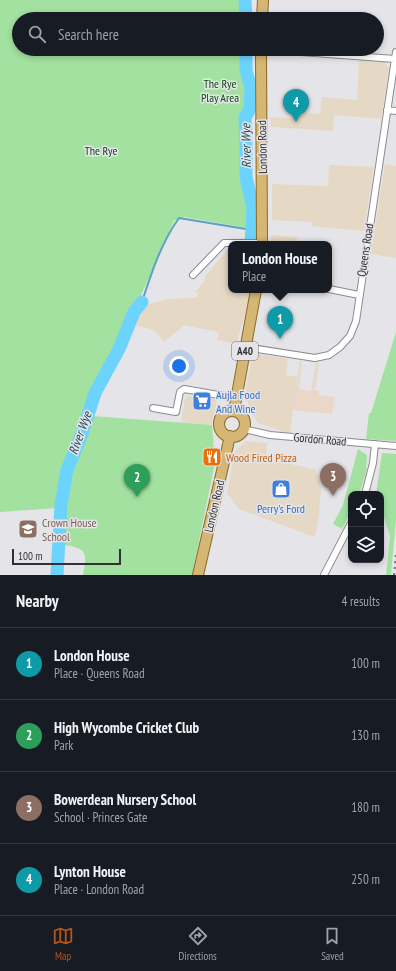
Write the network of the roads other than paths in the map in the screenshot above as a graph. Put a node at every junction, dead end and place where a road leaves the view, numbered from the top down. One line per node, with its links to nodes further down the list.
1 (263, 0): 2 (main road)
2 (262, 12)
3 (384, 55): 4 (street)
4 (395, 55): 6 (street, Queens Road)
5 (261, 56): 8 (main road, London Road)
6 (387, 110): 7 (street); 13 (street, Queens Road)
7 (396, 112)
8 (262, 241)
9 (228, 243): 10 (street)
10 (193, 275)
11 (332, 290): 13 (street)
12 (255, 293): 14 (main road, A40)
13 (358, 295): 14 (street, Queens Road)
14 (245, 346): 15 (main road, A40)
15 (236, 398): 16 (street); 17 (main road, A40)
16 (153, 408)
17 (234, 411): 18 (main road); 19 (main road)
18 (244, 429): 19 (main road); 20 (street, Gordon Road)
19 (230, 436): 24 (main road, London Road)
20 (376, 444): 21 (street, Gordon Road); 22 (street)
21 (396, 446)
22 (366, 491)
23 (349, 527): 25 (street)
24 (198, 575)
25 (324, 575)

